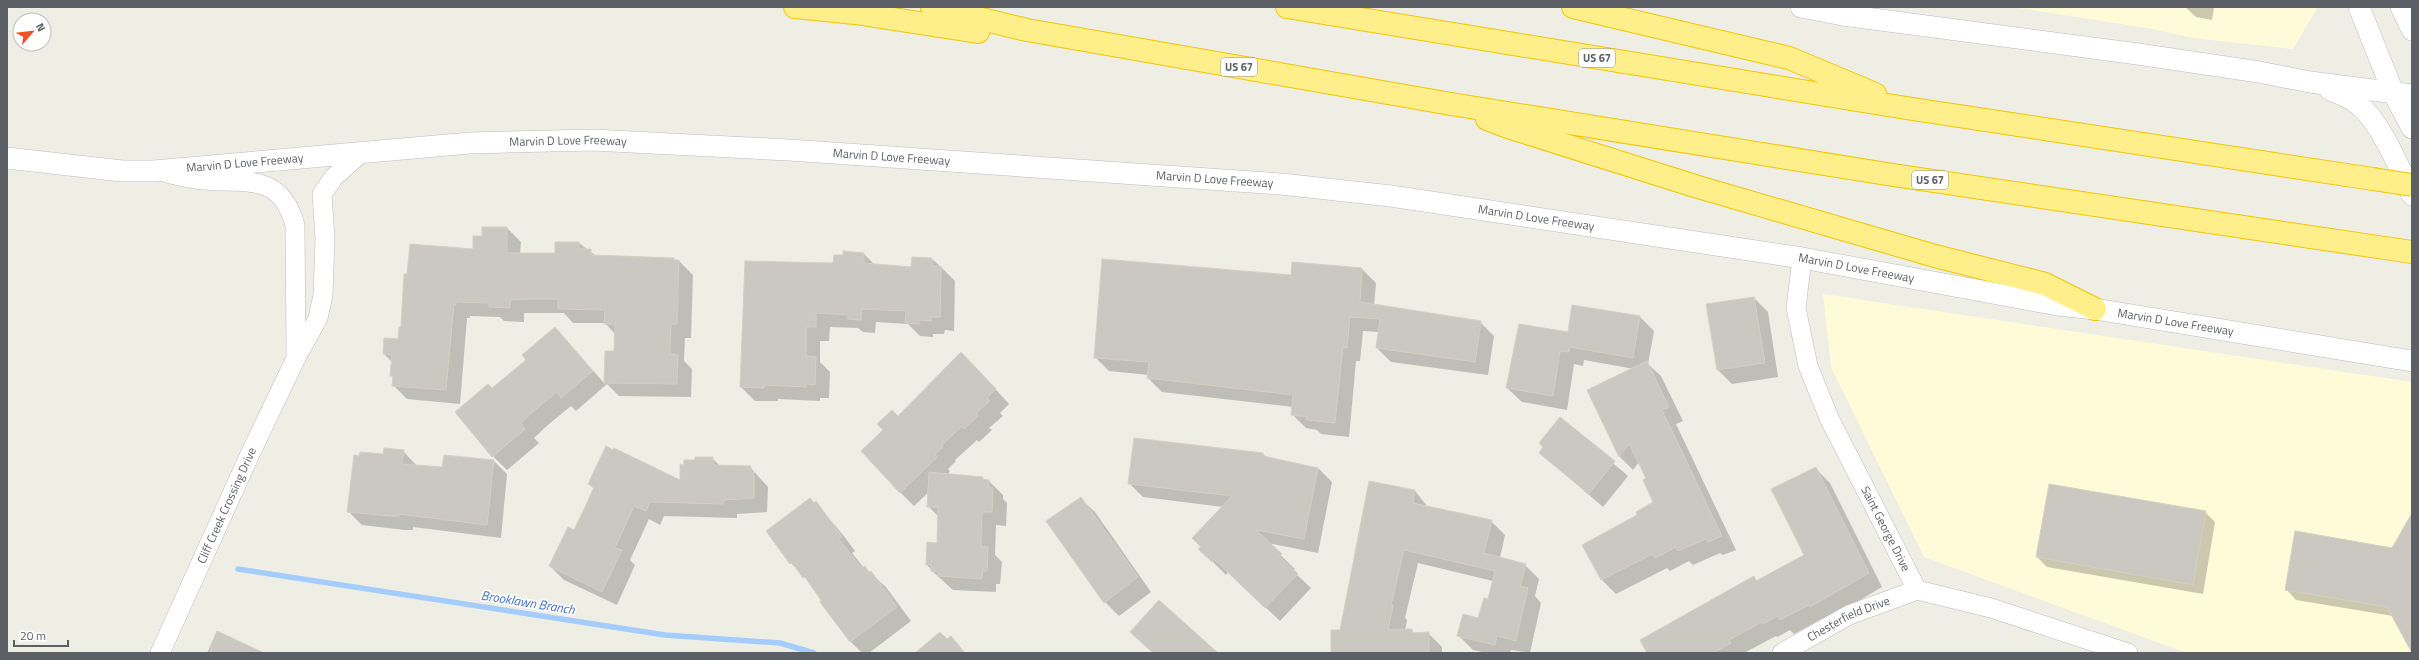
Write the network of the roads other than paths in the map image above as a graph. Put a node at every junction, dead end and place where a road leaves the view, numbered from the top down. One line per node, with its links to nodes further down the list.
1 (795, 7): 8 (highway)
2 (932, 7): 8 (highway, US 67)
3 (1287, 7): 13 (highway, US 67)
4 (1573, 7): 13 (highway)
5 (1801, 7): 10 (main road)
6 (2359, 7): 11 (main road)
7 (2401, 7): 9 (main road)
8 (1027, 30): 12 (highway, US 67)
9 (2412, 30)
10 (2310, 82): 11 (main road); 19 (main road)
11 (2402, 94): 14 (main road)
12 (1451, 104): 20 (highway, US 67); 22 (highway)
13 (1906, 108): 18 (highway, US 67, bridge)
14 (2412, 128)
15 (361, 153): 17 (main road, Marvin D Love Freeway); 21 (main road, Marvin D Love Freeway); 25 (street, Cliff Creek Crossing Drive)
16 (7, 158): 17 (main road, Marvin D Love Freeway)
17 (154, 171): 25 (street, Cliff Creek Crossing Drive)
18 (2412, 186)
19 (2412, 195)
20 (2411, 252)
21 (1802, 258): 22 (main road, Marvin D Love Freeway); 27 (street, Saint George Drive)
22 (2095, 308): 24 (main road, Marvin D Love Freeway)
23 (2412, 351): 24 (main road)
24 (2358, 352): 26 (main road, Marvin D Love Freeway)
25 (296, 358): 28 (street, Cliff Creek Crossing Drive)
26 (2412, 361)
27 (1917, 590): 29 (street, Chesterfield Drive); 30 (street)
28 (160, 653)
29 (1782, 653)
30 (2128, 653)

